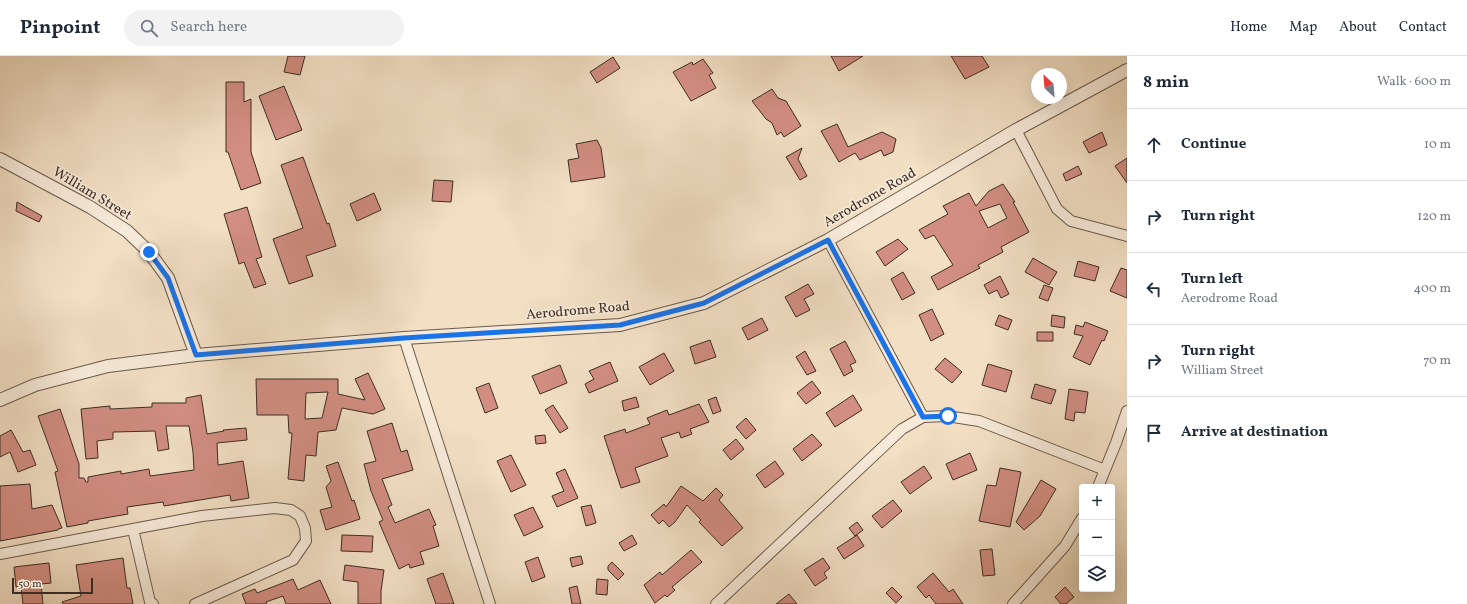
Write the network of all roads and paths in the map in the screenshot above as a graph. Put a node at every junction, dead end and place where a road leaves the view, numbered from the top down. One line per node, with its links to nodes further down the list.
1 (1127, 70): 2 (street, Aerodrome Road)
2 (1016, 130): 4 (street); 5 (street, Aerodrome Road)
3 (0, 159): 7 (street, William Street)
4 (1127, 236)
5 (828, 240): 6 (street, Aerodrome Road); 10 (street)
6 (404, 338): 7 (street, Aerodrome Road); 18 (street)
7 (196, 355): 8 (street, Aerodrome Road)
8 (0, 400)
9 (1127, 411): 11 (street)
10 (923, 417): 11 (street); 19 (street)
11 (1105, 470): 12 (street)
12 (1099, 484)
13 (1081, 520): 20 (street)
14 (133, 529): 15 (street); 16 (street); 17 (street)
15 (0, 554)
16 (153, 604)
17 (195, 604)
18 (490, 604)
19 (716, 604)
20 (1013, 604)

